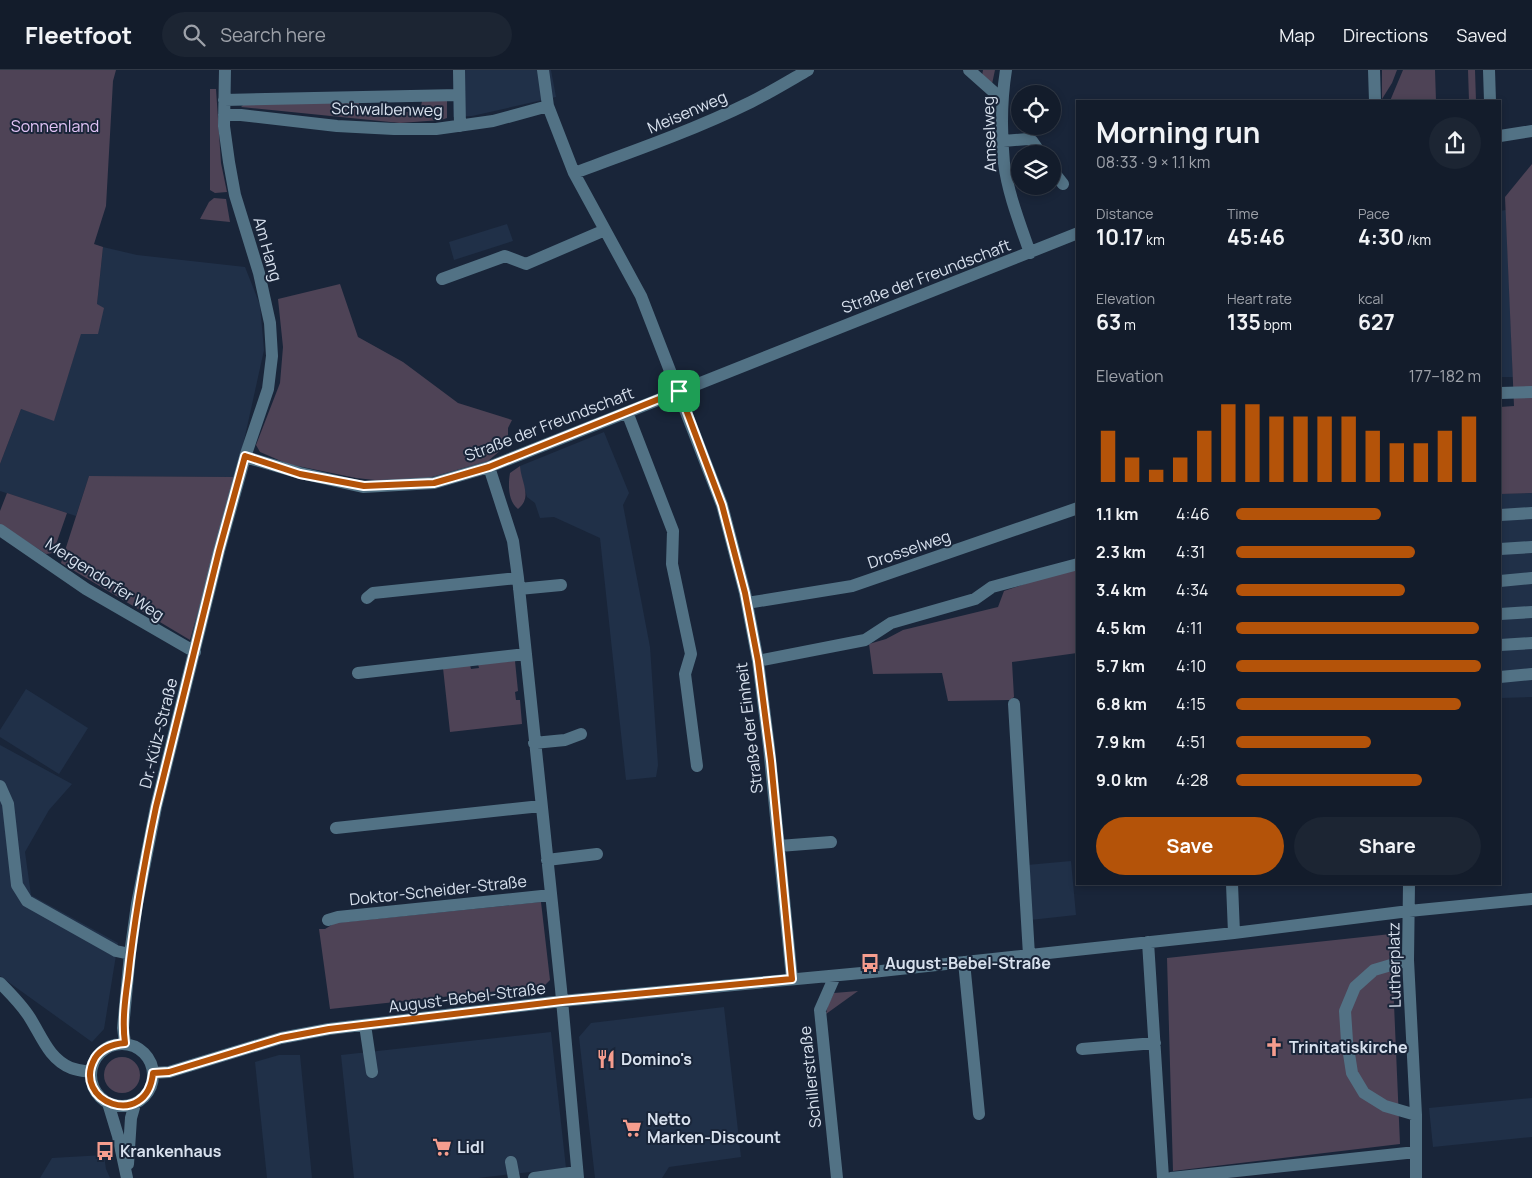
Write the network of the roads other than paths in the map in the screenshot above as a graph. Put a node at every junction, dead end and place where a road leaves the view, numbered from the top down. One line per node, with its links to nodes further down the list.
1 (225, 70): 11 (street, Am Hang)
2 (459, 70): 10 (street)
3 (542, 70): 14 (street, Straße der Einheit)
4 (808, 70): 21 (street, Meisenweg)
5 (969, 70): 9 (street)
6 (1006, 70): 9 (street, Amselweg)
7 (1374, 70): 12 (street)
8 (1489, 70): 13 (street)
9 (1002, 93): 19 (street, Amselweg)
10 (458, 95): 11 (street); 16 (street)
11 (224, 100): 15 (street, Am Hang)
12 (1375, 100)
13 (1490, 100)
14 (548, 106): 16 (street, Schwalbenweg); 21 (street, Straße der Einheit)
15 (224, 115): 16 (street, Schwalbenweg); 32 (street, Am Hang)
16 (460, 126)
17 (1532, 131): 18 (street)
18 (1501, 136)
19 (1003, 141): 20 (street); 26 (street, Amselweg)
20 (1035, 145)
21 (574, 172): 24 (street, Straße der Einheit)
22 (1061, 181): 23 (street)
23 (1063, 184)
24 (605, 230): 27 (street); 28 (street, Straße der Einheit)
25 (1076, 234): 26 (street, Straße der Freundschaft)
26 (1030, 253): 28 (street, Straße der Freundschaft)
27 (442, 279)
28 (679, 391): 31 (street, Straße der Freundschaft); 47 (street, Straße der Einheit)
29 (1532, 392): 30 (street)
30 (1501, 393)
31 (627, 412): 34 (street, Straße der Freundschaft); 61 (street)
32 (253, 436): 33 (street, Dr.-Külz-Straße)
33 (245, 456): 34 (street, Straße der Freundschaft); 52 (street, Dr.-Külz-Straße)
34 (489, 467): 44 (street, Doktor-Scheider-Straße)
35 (1076, 509): 47 (street, Drosselweg)
36 (1532, 513): 37 (street)
37 (1501, 515)
38 (0, 530): 52 (street, Mergendorfer Weg)
39 (1532, 547): 40 (street)
40 (1501, 549)
41 (1076, 565): 54 (street)
42 (1532, 578): 43 (street)
43 (1501, 581)
44 (518, 583): 45 (street); 46 (street); 53 (street, Doktor-Scheider-Straße)
45 (561, 585)
46 (367, 598)
47 (747, 604): 54 (street, Straße der Einheit)
48 (1532, 612): 49 (street)
49 (1501, 614)
50 (1532, 643): 51 (street)
51 (1501, 645)
52 (195, 652): 77 (street, Dr.-Külz-Straße)
53 (526, 654): 55 (street); 60 (street, Doktor-Scheider-Straße)
54 (758, 661): 66 (street, Straße der Einheit)
55 (358, 673)
56 (1532, 674): 57 (street)
57 (1501, 677)
58 (1014, 704): 78 (street)
59 (581, 734): 60 (street)
60 (534, 743): 63 (street, Doktor-Scheider-Straße)
61 (696, 766)
62 (0, 786): 77 (street)
63 (541, 806): 64 (street); 68 (street, Doktor-Scheider-Straße)
64 (336, 828)
65 (831, 842): 66 (street)
66 (779, 846): 82 (street, Straße der Einheit)
67 (597, 854): 68 (street)
68 (547, 860): 71 (street, Doktor-Scheider-Straße)
69 (1232, 885): 75 (street)
70 (1409, 885): 73 (street)
71 (551, 895): 74 (street, Doktor-Scheider-Straße); 84 (street, Doktor-Scheider-Straße)
72 (1532, 899): 73 (street)
73 (1409, 911): 75 (street, Lutherplatz); 79 (street, Lutherplatz)
74 (328, 920)
75 (1234, 933): 76 (street, Lutherplatz)
76 (1148, 942): 78 (street, August-Bebel-Straße); 87 (street)
77 (130, 954): 86 (street, Dr.-Külz-Straße)
78 (1029, 955): 80 (street, August-Bebel-Straße)
79 (1408, 960): 95 (street, Lutherplatz); 95 (street)
80 (964, 962): 81 (street, August-Bebel-Straße); 94 (street)
81 (835, 976): 82 (street, August-Bebel-Straße); 102 (street, Schillerstraße)
82 (792, 979): 84 (street, August-Bebel-Straße)
83 (0, 983): 89 (street)
84 (562, 1001): 85 (street, August-Bebel-Straße); 98 (street, Doktor-Scheider-Straße)
85 (366, 1026): 90 (street); 91 (street, August-Bebel-Straße)
86 (125, 1043): 89 (street); 91 (street)
87 (1155, 1043): 88 (street); 103 (street)
88 (1082, 1049)
89 (90, 1072): 92 (street)
90 (372, 1072)
91 (153, 1073): 93 (street)
92 (108, 1103): 93 (street); 99 (street)
93 (135, 1104): 99 (street)
94 (978, 1114)
95 (1416, 1115): 96 (street, Lutherplatz)
96 (1416, 1152): 104 (street); 105 (street, Lutherplatz)
97 (511, 1162): 100 (street)
98 (578, 1175): 101 (street)
99 (127, 1177)
100 (514, 1178)
101 (541, 1178)
102 (837, 1178)
103 (1163, 1178)
104 (1171, 1178)
105 (1416, 1178)

